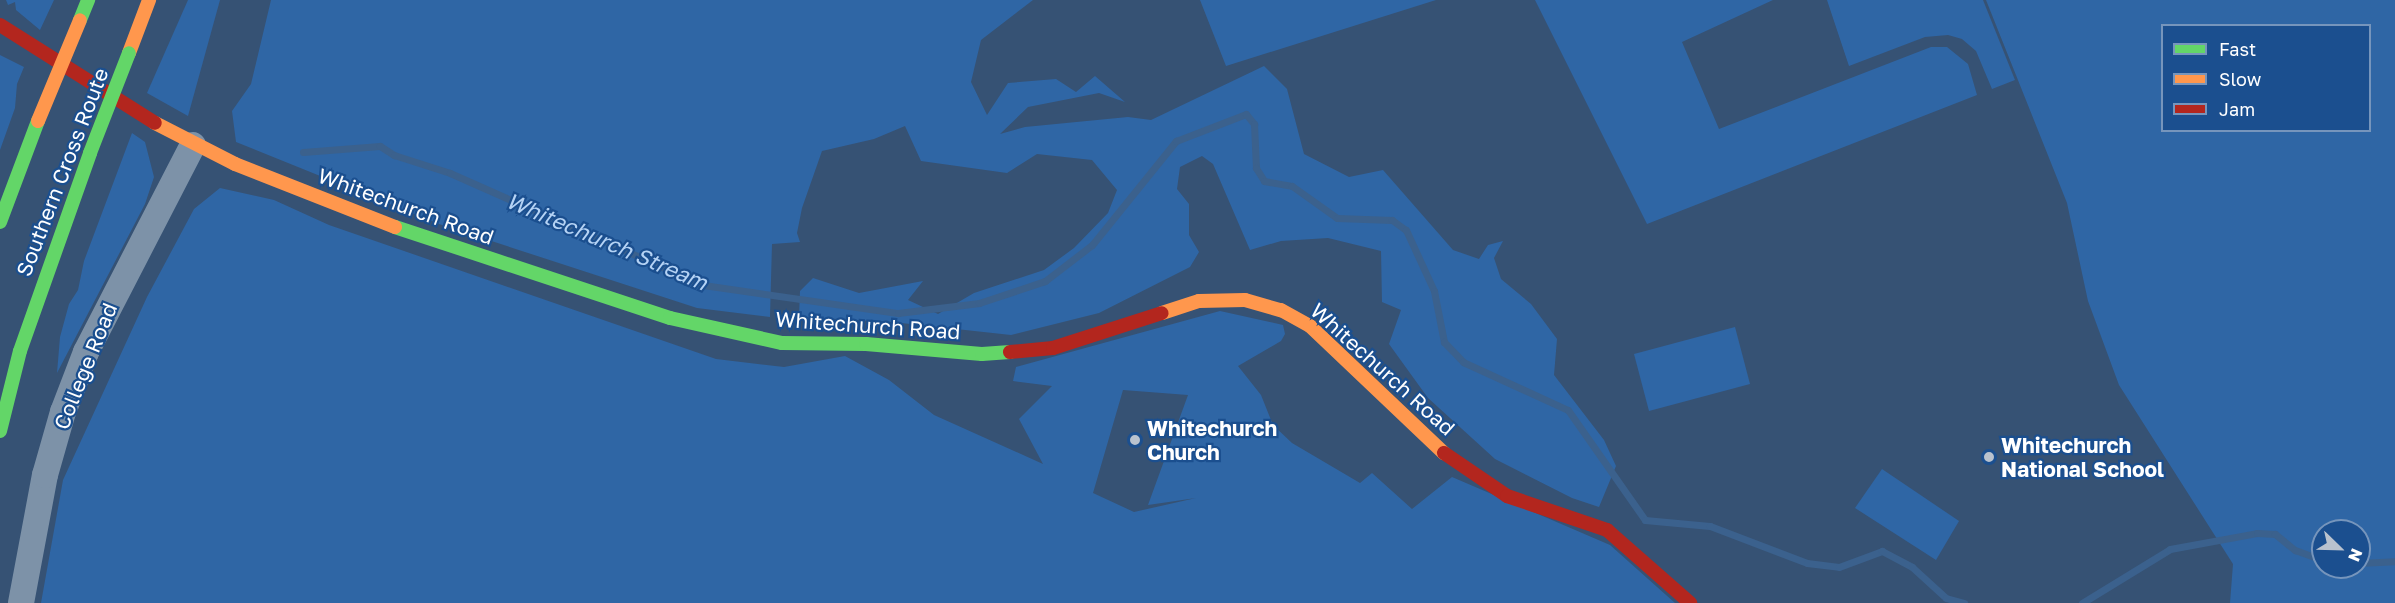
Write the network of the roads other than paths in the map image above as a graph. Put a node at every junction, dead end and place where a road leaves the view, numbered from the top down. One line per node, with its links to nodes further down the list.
1 (88, 0): 5 (main road, Southern Cross Route, bridge)
2 (149, 0): 6 (main road, Southern Cross Route, bridge)
3 (0, 25): 4 (main road, Whitechurch Road)
4 (193, 145): 7 (street, College Road); 8 (main road, Whitechurch Road)
5 (0, 222)
6 (0, 431)
7 (21, 603)
8 (1690, 603)

